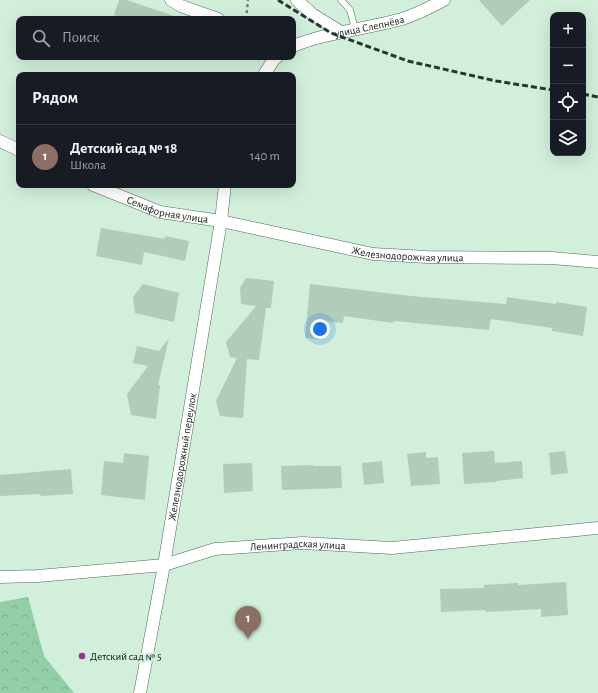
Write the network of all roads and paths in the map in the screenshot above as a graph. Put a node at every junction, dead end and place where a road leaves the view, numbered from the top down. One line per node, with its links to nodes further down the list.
1 (171, 0): 6 (street)
2 (248, 0): 7 (path)
3 (297, 0): 9 (street)
4 (340, 0): 8 (lane)
5 (444, 0): 8 (street, улица Слепнёва)
6 (209, 16)
7 (246, 16)
8 (355, 29): 9 (street, улица Слепнёва)
9 (340, 32): 10 (street, улица Слепнёва)
10 (296, 45)
11 (273, 60): 12 (street)
12 (266, 72)
13 (0, 141): 14 (street)
14 (16, 149)
15 (100, 188): 17 (street, Семафорная улица)
16 (225, 188): 17 (street)
17 (220, 221): 18 (street, Железнодорожная улица); 20 (street, Железнодорожный переулок)
18 (598, 262)
19 (598, 528): 20 (street, Ленинградская улица)
20 (164, 565): 21 (street, Ленинградская улица); 22 (street, Железнодорожный переулок)
21 (0, 577)
22 (140, 693)

